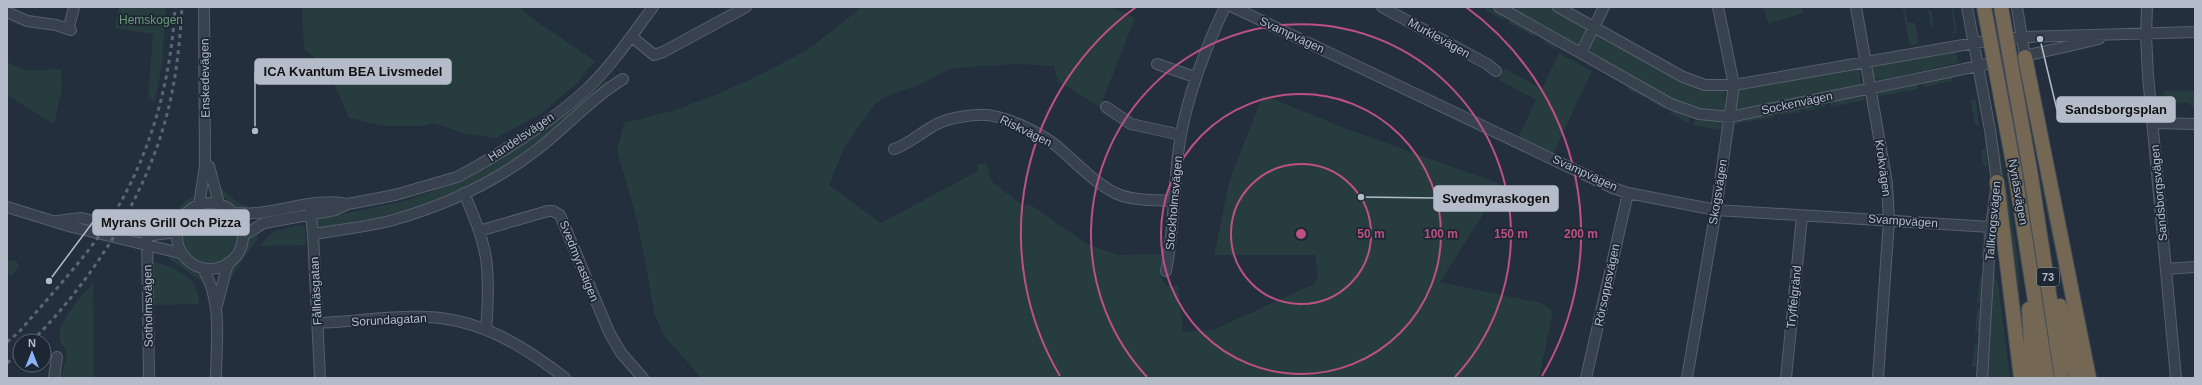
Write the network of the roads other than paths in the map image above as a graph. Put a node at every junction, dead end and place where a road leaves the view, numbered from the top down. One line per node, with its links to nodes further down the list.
1 (74, 7): 18 (street)
2 (204, 7): 41 (street, Enskedevägen)
3 (653, 7): 23 (street, Handelsvägen)
4 (746, 7): 23 (street)
5 (1224, 7): 32 (street, Stockholmsvägen)
6 (1233, 7): 44 (street, Svampvägen)
7 (1382, 7): 31 (street, Murklevägen)
8 (1499, 7): 26 (street, Sockenvägen)
9 (1558, 7): 19 (street, Sockenvägen)
10 (1604, 7): 19 (street)
11 (1718, 7): 34 (street, Skogsvägen)
12 (1856, 7): 28 (street, Krokvägen)
13 (1967, 7): 25 (street)
14 (1984, 7): 67 (highway, Nynäsvägen / 73, bridge)
15 (2001, 7): 65 (highway, Nynäsvägen / 73, bridge)
16 (2017, 7): 24 (street)
17 (2147, 7): 22 (street, Sandsborgsvägen)
18 (7, 12)
19 (1594, 27): 26 (street); 34 (street, Sockenvägen)
20 (2195, 32): 22 (street, Sockenvägen)
21 (2117, 35): 22 (street, Sockenvägen); 24 (street, Sockenvägen); 27 (street, Sockenvägen)
22 (2146, 35): 38 (street, Sandsborgsvägen)
23 (632, 37): 50 (street, Handelsvägen)
24 (2022, 37): 25 (street, Sockenvägen); 27 (street)
25 (1974, 42): 28 (street, Sockenvägen); 30 (street)
26 (1581, 52): 37 (street, Sockenvägen)
27 (2025, 57): 30 (street, Sockenvägen); 93 (highway)
28 (1866, 63): 34 (street, Sockenvägen); 35 (street, Krokvägen)
29 (1157, 64): 32 (street)
30 (1978, 66): 35 (street, Sockenvägen); 43 (street, Tallkrogsvägen)
31 (1496, 71)
32 (1195, 77): 40 (street, Stockholmsvägen)
33 (623, 79): 45 (street, Handelsvägen)
34 (1734, 85): 37 (street, Skogsvägen)
35 (1870, 88): 37 (street, Sockenvägen); 56 (street, Krokvägen)
36 (1106, 107): 40 (street)
37 (1730, 116): 52 (street, Skogsvägen)
38 (2153, 123): 39 (street); 71 (street, Sandsborgsvägen)
39 (2195, 124)
40 (1181, 135): 46 (street, Stockholmsvägen)
41 (206, 148): 47 (street, Enskedevägen); 48 (street, Enskedevägen)
42 (894, 149): 46 (street, Riskvägen)
43 (1997, 182): 58 (street, Tallkrogsvägen); 88 (highway)
44 (1628, 192): 52 (street, Svampvägen); 83 (street, Rörsoppsvägen)
45 (464, 193): 59 (street); 62 (street, Handelsvägen)
46 (1173, 201): 72 (street, Stockholmsvägen)
47 (199, 204): 48 (street); 60 (street)
48 (219, 204): 53 (street)
49 (310, 204): 50 (street, Handelsvägen); 53 (street, Handelsvägen); 54 (street, Fållnäsgatan)
50 (348, 204): 54 (street, Handelsvägen)
51 (7, 207): 57 (street)
52 (1716, 210): 55 (street, Svampvägen); 84 (street, Skogsvägen)
53 (235, 213): 63 (street)
54 (311, 215): 62 (street, Fållnäsgatan); 63 (street, Handelsvägen)
55 (1802, 216): 56 (street, Svampvägen); 85 (street, Tryffelgränd)
56 (1889, 220): 58 (street, Svampvägen); 86 (street, Krokvägen)
57 (55, 221): 61 (street); 64 (street)
58 (1991, 227): 87 (street, Tallkrogsvägen)
59 (479, 231): 75 (street); 82 (street, Svedmyrastigen)
60 (176, 232): 61 (street); 66 (street)
61 (147, 234): 64 (street, Sotholmsvägen)
62 (313, 234): 74 (street, Fållnäsgatan)
63 (244, 235): 68 (street)
64 (147, 246): 66 (street); 78 (street, Sotholmsvägen)
65 (2044, 249): 91 (highway, Nynäsvägen / 73); 92 (highway)
66 (180, 253): 70 (street)
67 (2029, 259): 89 (highway); 90 (highway, Nynäsvägen / 73)
68 (228, 263): 70 (street); 73 (street)
69 (2195, 267): 71 (street)
70 (203, 268): 73 (street)
71 (2166, 269): 94 (street, Sandsborgsvägen)
72 (1166, 271)
73 (216, 309): 79 (street)
74 (317, 323): 75 (street, Sorundagatan); 80 (street, Fållnäsgatan)
75 (486, 329): 81 (street, Sorundagatan)
76 (57, 357): 77 (street)
77 (54, 378)
78 (149, 378)
79 (216, 378)
80 (320, 378)
81 (565, 378)
82 (643, 378)
83 (1586, 378)
84 (1687, 378)
85 (1786, 378)
86 (1878, 378)
87 (1982, 378)
88 (2021, 378)
89 (2033, 378)
90 (2047, 378)
91 (2062, 378)
92 (2077, 378)
93 (2089, 378)
94 (2176, 378)

